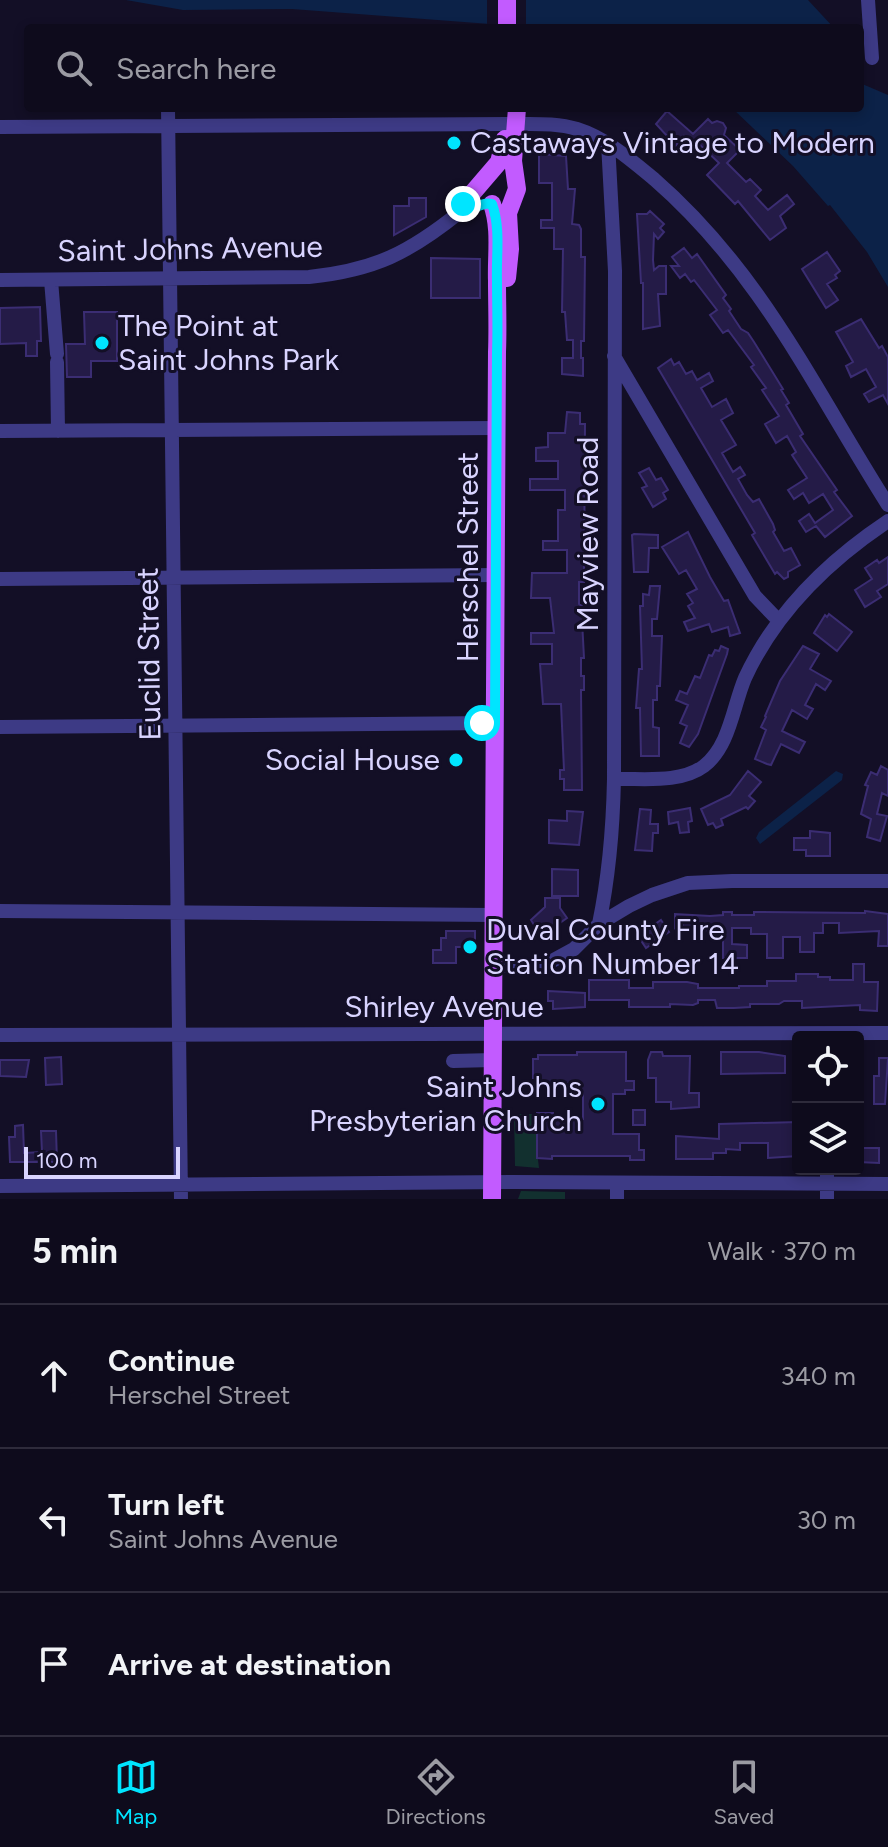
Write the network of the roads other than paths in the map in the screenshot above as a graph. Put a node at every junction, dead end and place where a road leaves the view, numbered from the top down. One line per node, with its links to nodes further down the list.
1 (507, 0): 4 (main road)
2 (516, 0): 5 (main road)
3 (868, 0): 6 (street)
4 (507, 24)
5 (516, 24)
6 (872, 58)
7 (168, 112): 11 (street, Euclid Street)
8 (461, 112): 10 (street)
9 (512, 116): 10 (street); 13 (street); 14 (main road); 15 (main road, Herschel Street)
10 (462, 124): 11 (street)
11 (169, 126): 12 (street); 18 (street, Euclid Street)
12 (0, 127)
13 (608, 143): 22 (street, Mayview Road); 27 (street)
14 (514, 176): 15 (main road); 16 (main road)
15 (489, 191): 16 (main road); 17 (main road, Saint Johns Avenue); 21 (main road, Herschel Street)
16 (512, 200): 21 (main road)
17 (460, 212): 18 (street, Saint Johns Avenue)
18 (171, 279): 20 (street, Saint Johns Avenue); 24 (street, Euclid Street)
19 (0, 280): 20 (street, Saint Johns Avenue)
20 (51, 280): 26 (street)
21 (499, 310): 23 (main road, Herschel Street)
22 (614, 355): 32 (street); 36 (street, Mayview Road)
23 (496, 428): 24 (street); 29 (main road, Herschel Street)
24 (171, 430): 26 (street); 30 (street, Euclid Street)
25 (0, 431): 26 (street)
26 (58, 431)
27 (888, 505)
28 (888, 521): 32 (street)
29 (496, 575): 30 (street); 33 (main road, Herschel Street)
30 (174, 578): 31 (street); 34 (street, Euclid Street)
31 (0, 579)
32 (779, 621): 36 (street)
33 (495, 723): 34 (street); 40 (main road, Herschel Street)
34 (176, 726): 35 (street); 39 (street, Euclid Street)
35 (0, 727)
36 (614, 779): 41 (street, Mayview Road)
37 (888, 881): 41 (street)
38 (0, 911): 39 (street)
39 (179, 911): 40 (street); 45 (street, Euclid Street)
40 (494, 915): 42 (main road, Herschel Street)
41 (599, 924): 42 (street)
42 (494, 966): 43 (main road, Herschel Street)
43 (493, 1032): 45 (street, Shirley Avenue); 48 (street, Shirley Avenue); 49 (main road, Herschel Street)
44 (888, 1033): 46 (street, Shirley Avenue)
45 (179, 1034): 47 (street, Shirley Avenue); 57 (street, Euclid Street)
46 (864, 1034)
47 (0, 1035)
48 (792, 1035)
49 (493, 1060): 50 (street); 56 (main road, Herschel Street)
50 (453, 1061)
51 (617, 1183): 52 (street); 56 (street); 59 (street)
52 (691, 1183): 53 (street); 58 (street)
53 (827, 1184): 54 (street)
54 (888, 1184)
55 (0, 1186): 57 (street)
56 (492, 1191): 57 (street)
57 (181, 1192)
58 (694, 1198)
59 (617, 1199)

